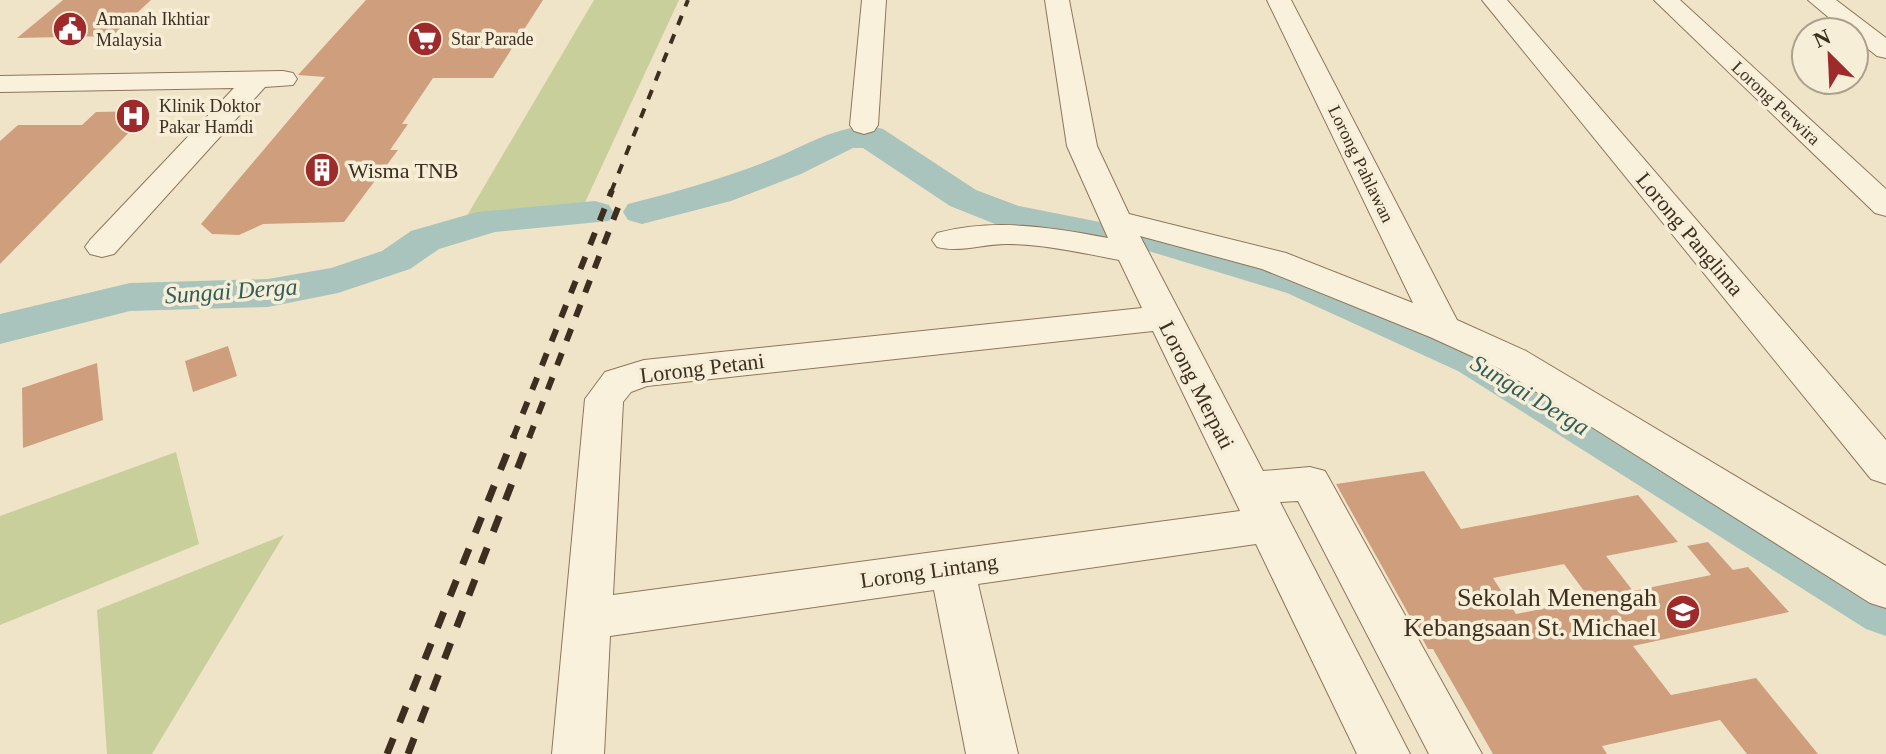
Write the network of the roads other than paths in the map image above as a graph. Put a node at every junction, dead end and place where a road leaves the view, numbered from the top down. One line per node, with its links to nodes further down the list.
1 (874, 0): 9 (street)
2 (1057, 0): 11 (street, Lorong Merpati)
3 (1279, 0): 15 (street, Lorong Pahlawan)
4 (1494, 0): 16 (street, Lorong Panglima)
5 (1666, 0): 10 (street, Lorong Perwira)
6 (1820, 0): 7 (street)
7 (1886, 50)
8 (0, 84): 13 (street)
9 (864, 125)
10 (1886, 206)
11 (1122, 236): 12 (street); 14 (street, Lorong Merpati); 15 (street)
12 (949, 240)
13 (102, 247)
14 (1163, 318): 17 (street, Lorong Merpati); 20 (street, Lorong Petani)
15 (1443, 328): 19 (street)
16 (1886, 468)
17 (1260, 507): 18 (street, Lorong Lintang); 23 (street, Lorong Merpati); 24 (street, Lorong Lintang)
18 (952, 567): 20 (street, Lorong Lintang); 22 (street)
19 (1886, 589)
20 (589, 619): 21 (street, Lorong Petani)
21 (578, 754)
22 (992, 754)
23 (1384, 754)
24 (1456, 754)

